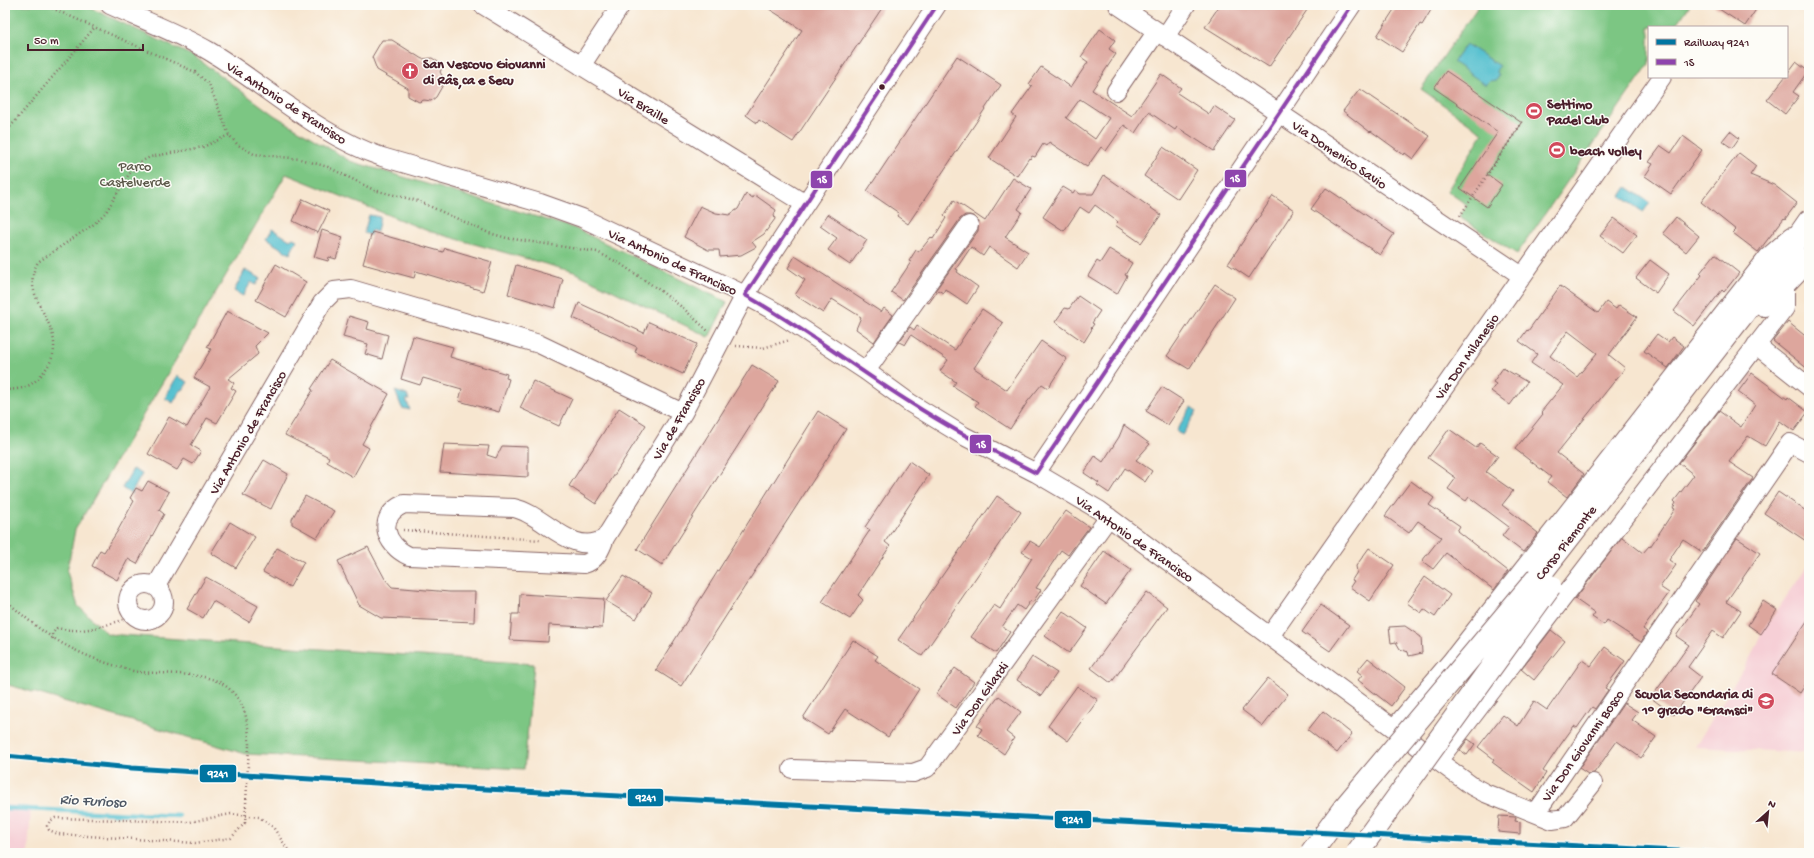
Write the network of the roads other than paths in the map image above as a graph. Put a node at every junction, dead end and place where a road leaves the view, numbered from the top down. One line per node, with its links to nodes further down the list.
1 (483, 5): 9 (street, Via Braille)
2 (621, 5): 9 (street)
3 (937, 5): 13 (street, Via de Francisco)
4 (1118, 5): 8 (street, Via Domenico Savio)
5 (1186, 5): 8 (street)
6 (1352, 5): 12 (street)
7 (113, 6): 19 (street, Via Antonio de Francisco)
8 (1161, 34): 11 (street); 12 (street, Via Domenico Savio)
9 (581, 66): 13 (street, Via Braille)
10 (1661, 78): 17 (street, Via Don Milanesio)
11 (1116, 91)
12 (1280, 114): 17 (street, Via Domenico Savio); 25 (street)
13 (805, 204): 19 (street, Via de Francisco)
14 (1809, 221): 28 (main road, Corso Piemonte); 31 (street, Corso Piemonte)
15 (969, 225): 21 (street)
16 (1809, 258): 18 (main road, Corso Piemonte)
17 (1522, 276): 30 (street, Via Don Milanesio)
18 (1785, 283): 20 (street); 28 (main road, Corso Piemonte)
19 (745, 295): 21 (street, Via Antonio de Francisco); 23 (street, Via de Francisco)
20 (1756, 345): 22 (street); 32 (street)
21 (866, 371): 25 (street, Via Antonio de Francisco)
22 (1809, 387)
23 (683, 413): 27 (street, Via de Francisco); 29 (street, Via Antonio de Francisco)
24 (1809, 453): 35 (street, Via Don Giovanni Bosco)
25 (1036, 473): 26 (street, Via Antonio de Francisco)
26 (1109, 517): 30 (street, Via Antonio de Francisco); 33 (street, Via Don Gilardi)
27 (605, 538): 27 (street, Via de Francisco)
28 (1544, 581): 36 (main road, Corso Piemonte, bridge); 37 (main road, Corso Piemonte, bridge)
29 (156, 586): 29 (street)
30 (1270, 636): 31 (street, Via Antonio de Francisco)
31 (1394, 728): 32 (street, Via Don Giovanni Bosco)
32 (1438, 761): 35 (street, Via Don Giovanni Bosco)
33 (792, 769)
34 (1593, 783): 35 (street)
35 (1533, 811)
36 (1310, 853)
37 (1357, 853)

